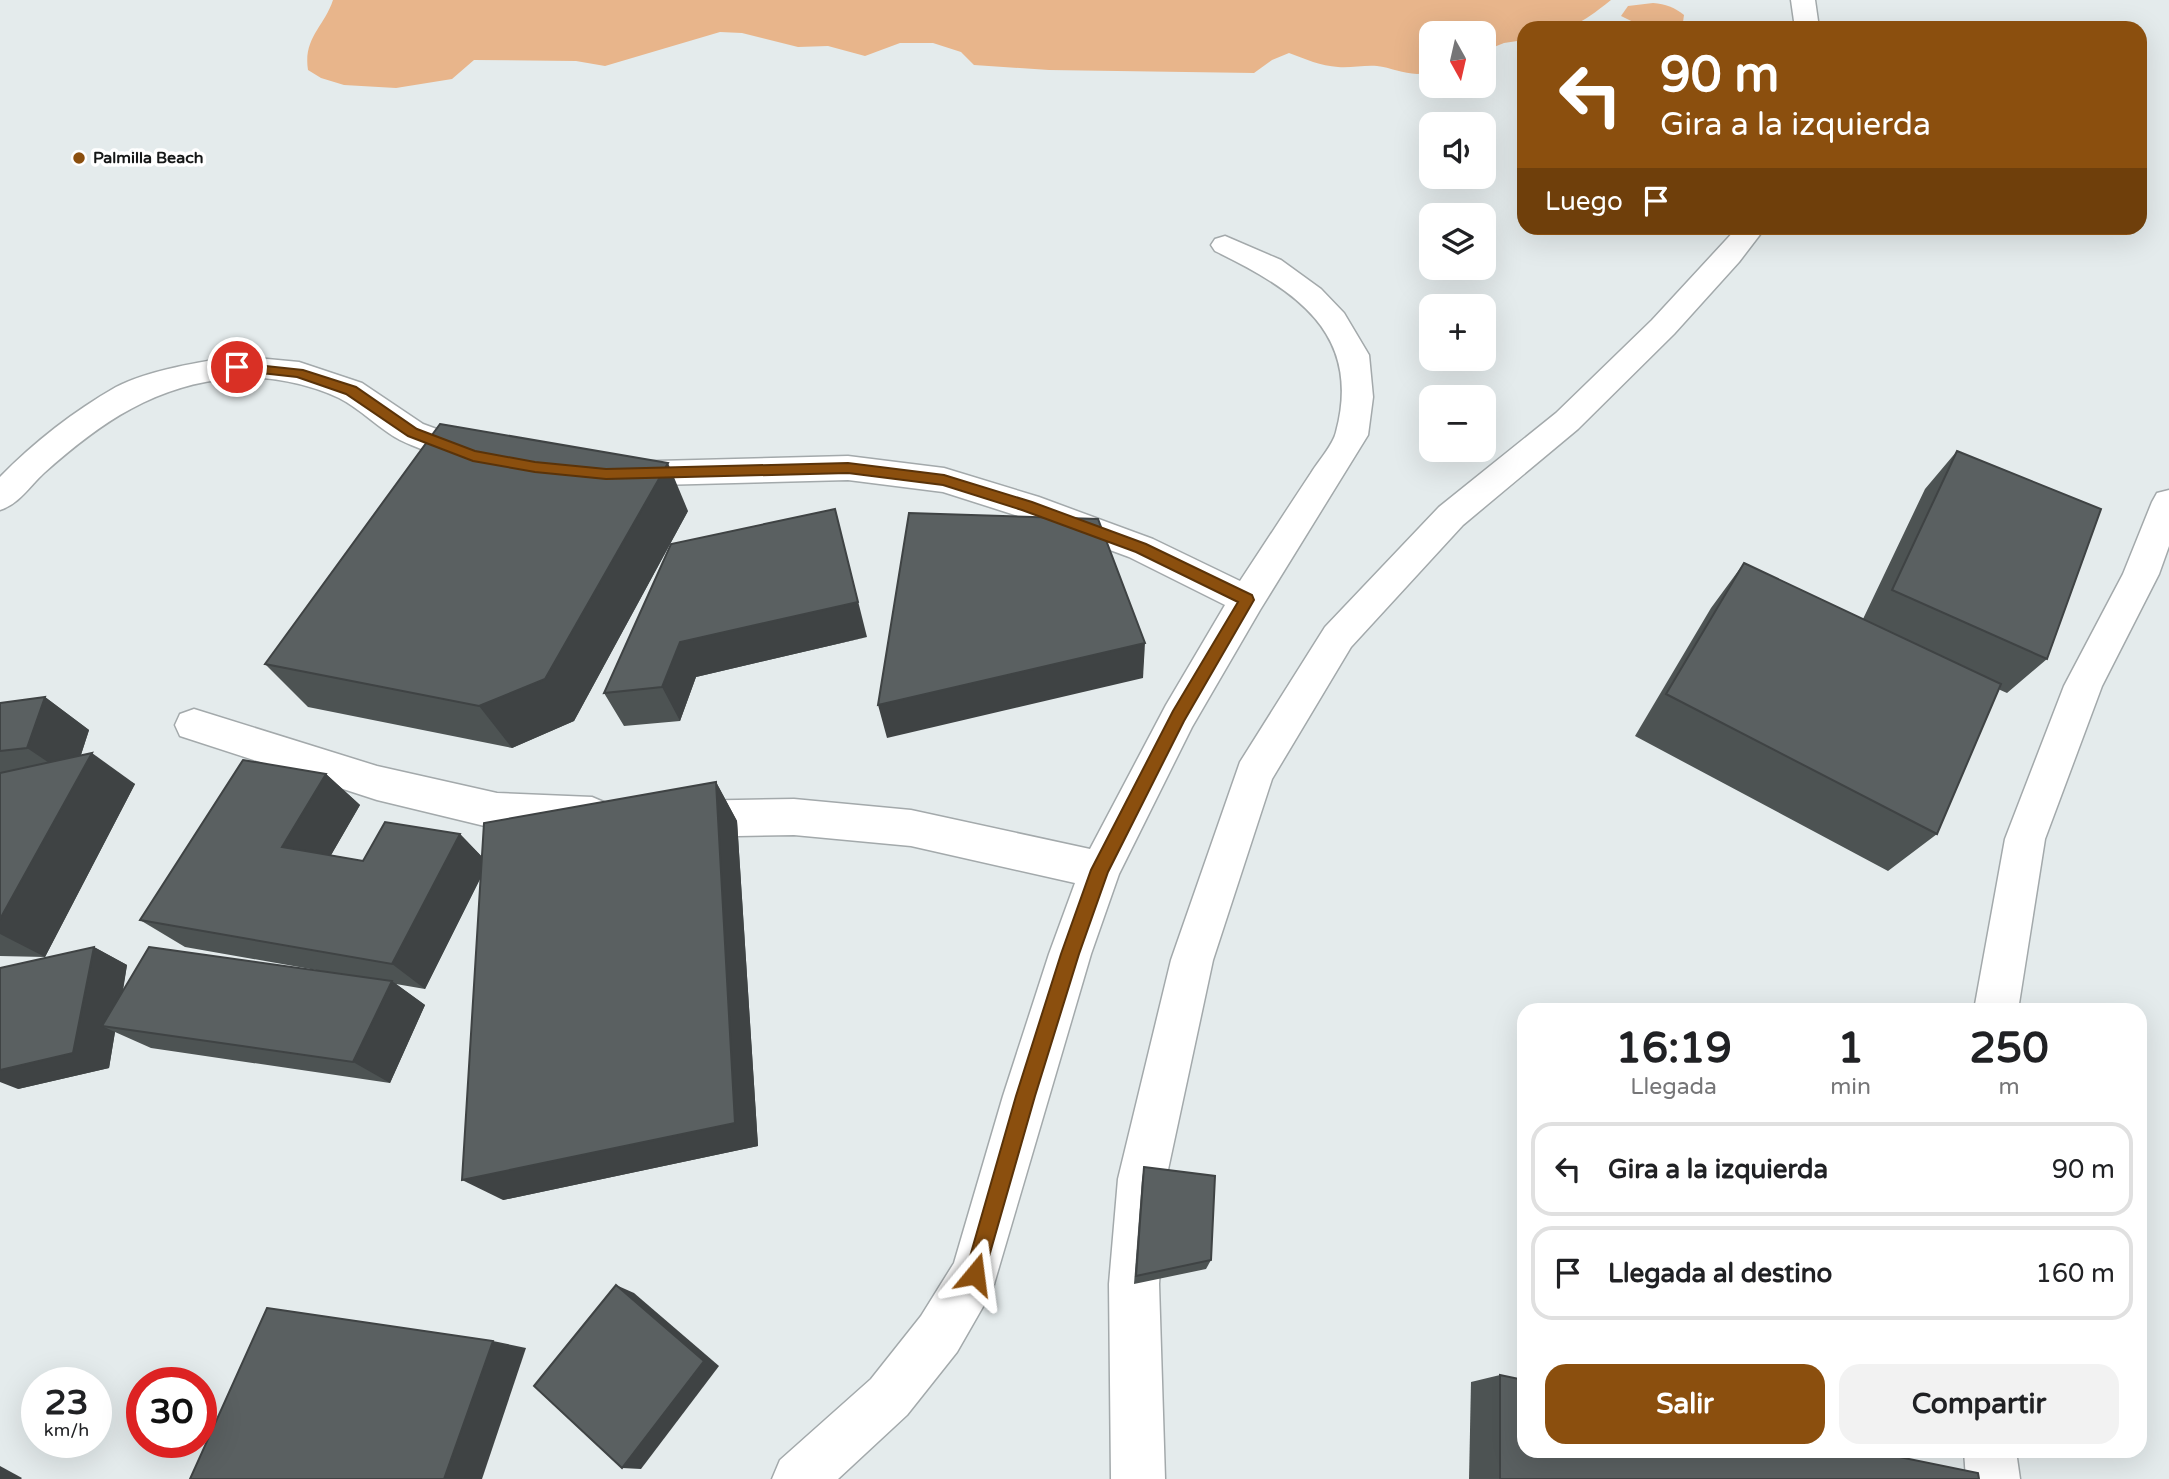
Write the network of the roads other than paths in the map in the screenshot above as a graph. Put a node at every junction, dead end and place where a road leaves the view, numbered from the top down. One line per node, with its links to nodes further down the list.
1 (1803, 0): 2 (street)
2 (1806, 21)
3 (1746, 235): 15 (street)
4 (1226, 245): 9 (street)
5 (510, 463): 7 (street)
6 (594, 473): 9 (street)
7 (0, 498)
8 (2169, 502): 12 (street)
9 (1247, 600): 11 (street)
10 (194, 725): 11 (street)
11 (1100, 870): 14 (street)
12 (1997, 1003)
13 (1991, 1458): 16 (street)
14 (799, 1479)
15 (1139, 1479)
16 (1993, 1479)

